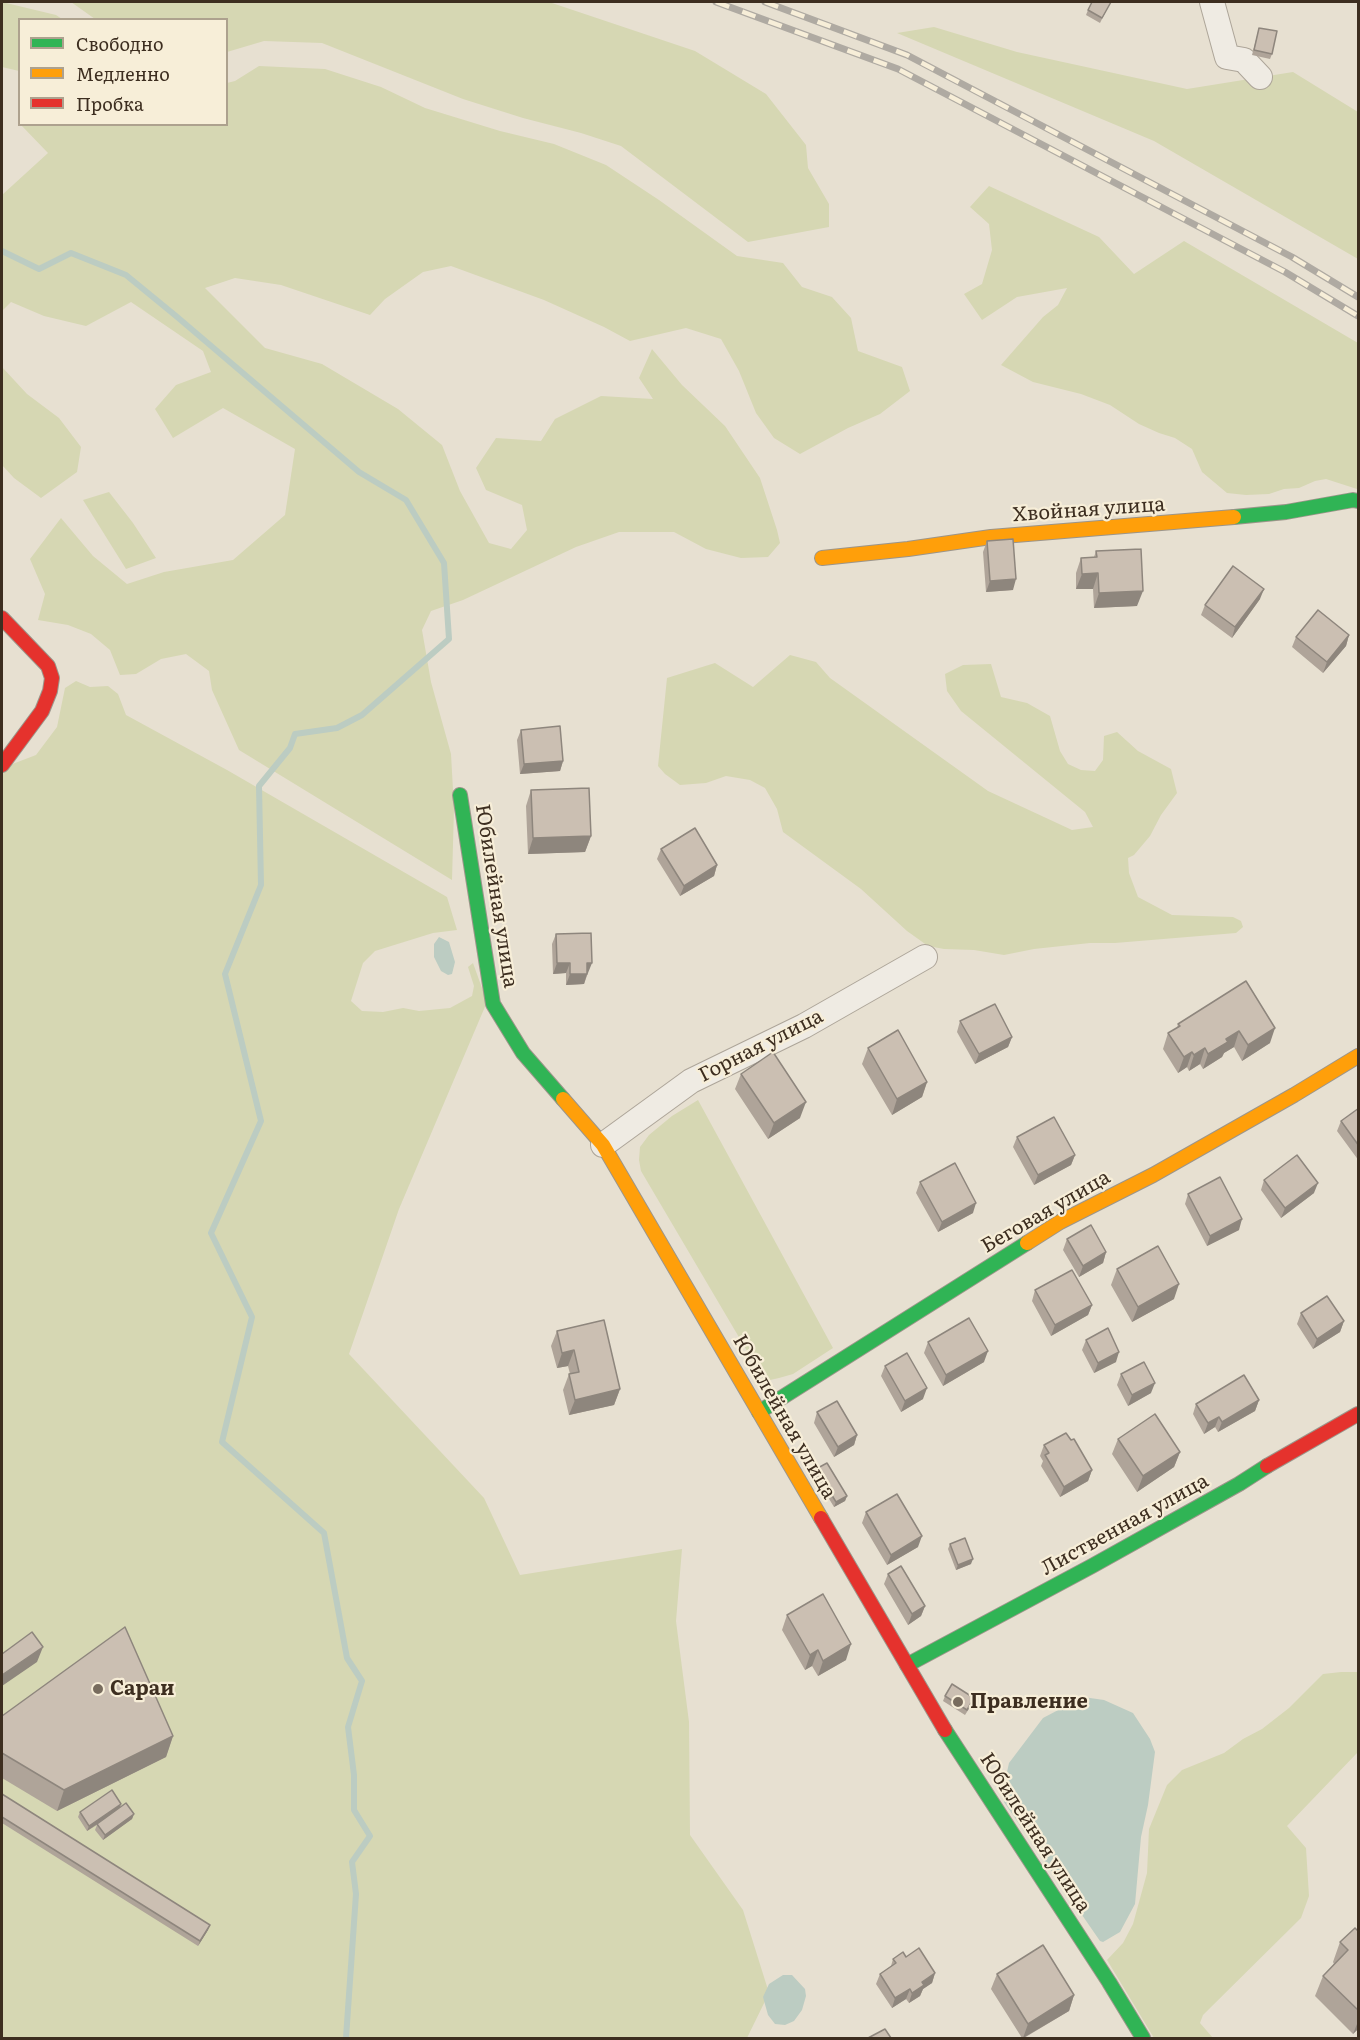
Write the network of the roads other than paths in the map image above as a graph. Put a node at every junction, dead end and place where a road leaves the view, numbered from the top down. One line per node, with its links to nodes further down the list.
1 (1212, 2): 2 (street)
2 (1260, 77)
3 (1359, 501): 4 (street, Хвойная улица)
4 (822, 558)
5 (2, 618): 6 (street)
6 (2, 765)
7 (460, 795): 10 (street, Юбилейная улица)
8 (925, 957): 10 (street, Горная улица)
9 (1359, 1056): 11 (street, Беговая улица)
10 (603, 1145): 11 (street, Юбилейная улица)
11 (759, 1412): 13 (street, Юбилейная улица)
12 (1359, 1414): 13 (street, Лиственная улица)
13 (907, 1665): 14 (street, Юбилейная улица)
14 (1143, 2038)

